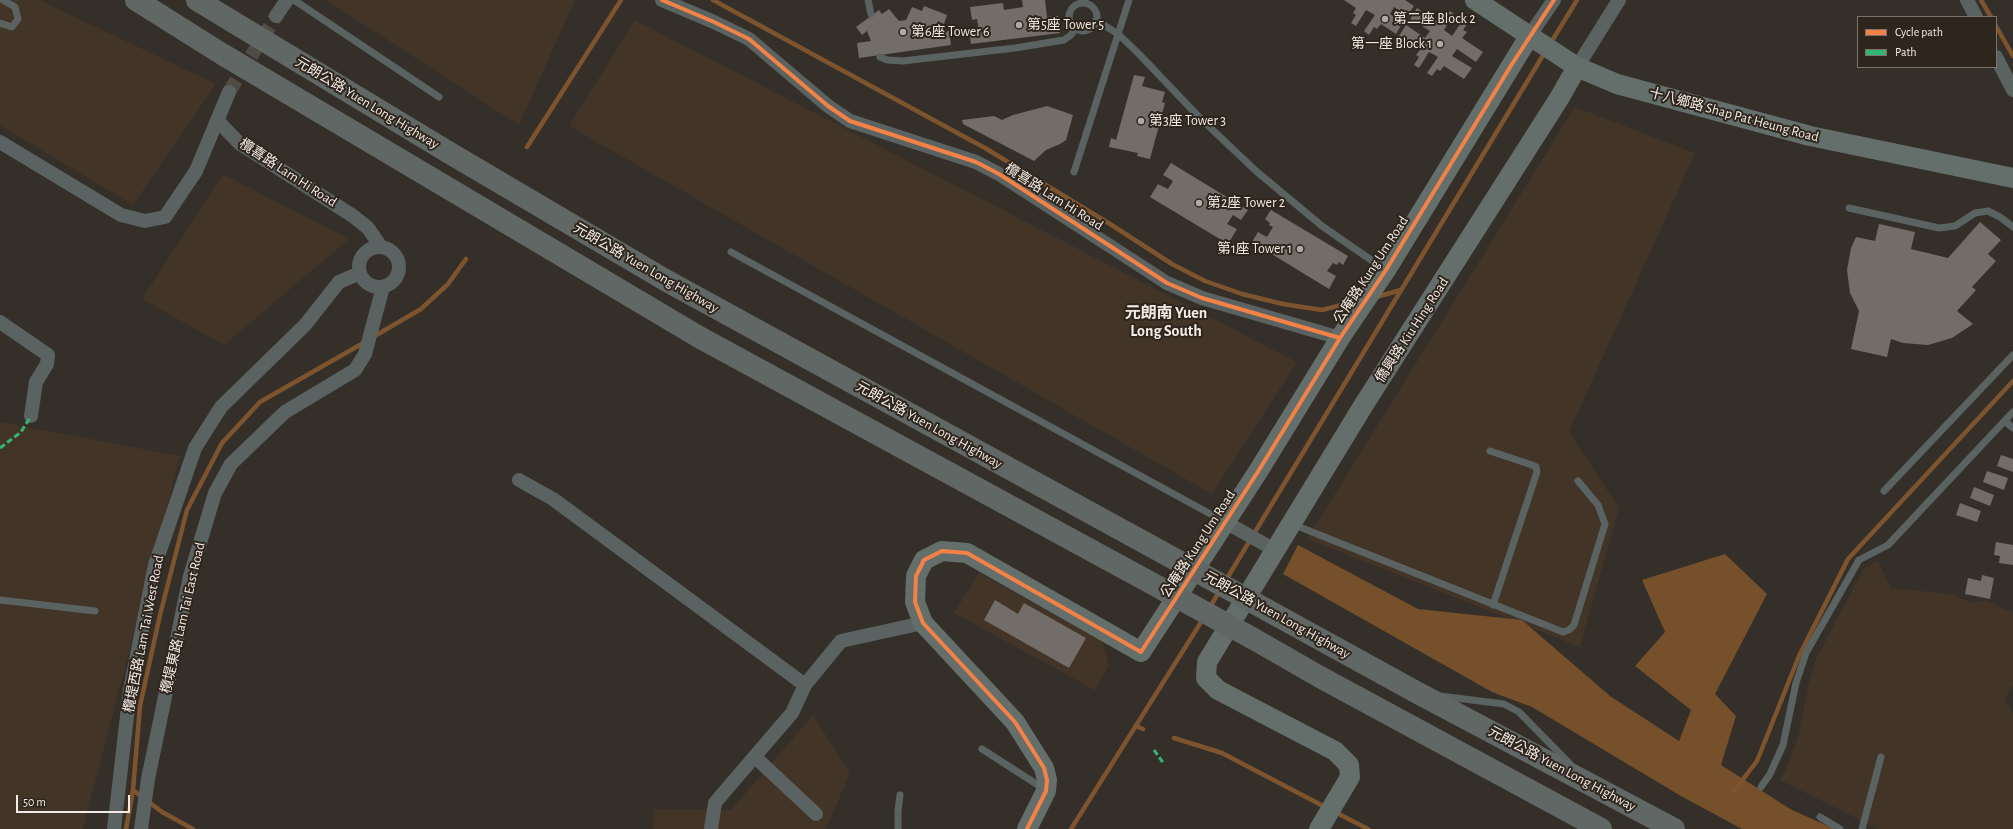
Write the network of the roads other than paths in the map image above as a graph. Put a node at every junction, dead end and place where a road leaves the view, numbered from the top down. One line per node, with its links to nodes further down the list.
1 (3, 0): 17 (lane)
2 (136, 0): 73 (highway, bridge)
3 (197, 0): 57 (highway, 元朗公路 Yuen Long Highway, bridge)
4 (287, 0): 14 (street)
5 (294, 0): 26 (lane)
6 (662, 0): 39 (street, 欖喜路 Lam Hi Road)
7 (868, 0): 13 (lane)
8 (1129, 0): 19 (lane)
9 (1476, 0): 20 (street, 十八鄉路 Shap Pat Heung Road)
10 (1554, 0): 20 (street, 公庵路 Kung Um Road)
11 (1619, 0): 23 (street, 僑興路 Kiu Hing Road)
12 (1967, 0): 15 (street)
13 (871, 14)
14 (276, 16)
15 (1975, 16)
16 (1096, 20): 18 (lane); 18 (lane); 19 (lane)
17 (0, 23)
18 (1076, 28): 21 (lane)
19 (1118, 34): 29 (lane); 36 (lane)
20 (1536, 40): 23 (street, 十八鄉路 Shap Pat Heung Road); 36 (street, 公庵路 Kung Um Road)
21 (880, 57)
22 (1997, 59): 24 (street)
23 (1574, 65): 30 (street, 十八鄉路 Shap Pat Heung Road); 50 (street, 僑興路 Kiu Hing Road)
24 (2013, 90)
25 (229, 92): 27 (street)
26 (439, 97)
27 (217, 120): 28 (street); 33 (street, 欖喜路 Lam Hi Road)
28 (0, 142)
29 (1074, 172)
30 (2013, 178)
31 (1849, 208): 32 (lane)
32 (2013, 227)
33 (381, 247): 35 (street); 37 (street, 欖喜路 Lam Hi Road)
34 (731, 252): 49 (lane)
35 (360, 273): 37 (street); 69 (street, 欖堤西路 Lam Tai West Road)
36 (1382, 276): 39 (street, 公庵路 Kung Um Road)
37 (383, 287): 68 (street, 欖堤東路 Lam Tai East Road)
38 (0, 322): 42 (street)
39 (1345, 331): 49 (street, 公庵路 Kung Um Road)
40 (2013, 355): 48 (lane)
41 (2013, 412): 43 (lane)
42 (31, 416)
43 (2005, 421): 44 (lane); 62 (lane)
44 (2013, 428)
45 (1490, 451): 53 (lane)
46 (519, 480): 56 (street)
47 (1578, 481): 53 (lane)
48 (1884, 491)
49 (1225, 522): 51 (street); 55 (street, 公庵路 Kung Um Road)
50 (1291, 524): 51 (street, 僑興路 Kiu Hing Road); 53 (lane)
51 (1275, 550): 66 (street, 僑興路 Kiu Hing Road)
52 (0, 600): 54 (lane)
53 (1493, 605)
54 (94, 611)
55 (922, 622): 56 (street); 63 (street)
56 (805, 684): 59 (street)
57 (1416, 692): 61 (highway, 元朗公路 Yuen Long Highway); 61 (lane)
58 (982, 749): 63 (lane)
59 (755, 757): 65 (street); 70 (street)
60 (1881, 757): 76 (lane)
61 (1587, 781): 74 (highway, 元朗公路 Yuen Long Highway)
62 (1761, 787)
63 (1046, 791): 72 (street)
64 (900, 795): 71 (lane)
65 (816, 814)
66 (1327, 816)
67 (1820, 817): 75 (lane)
68 (141, 826)
69 (114, 829)
70 (711, 829)
71 (898, 829)
72 (1027, 829)
73 (1601, 829)
74 (1674, 829)
75 (1840, 829)
76 (1862, 829)

